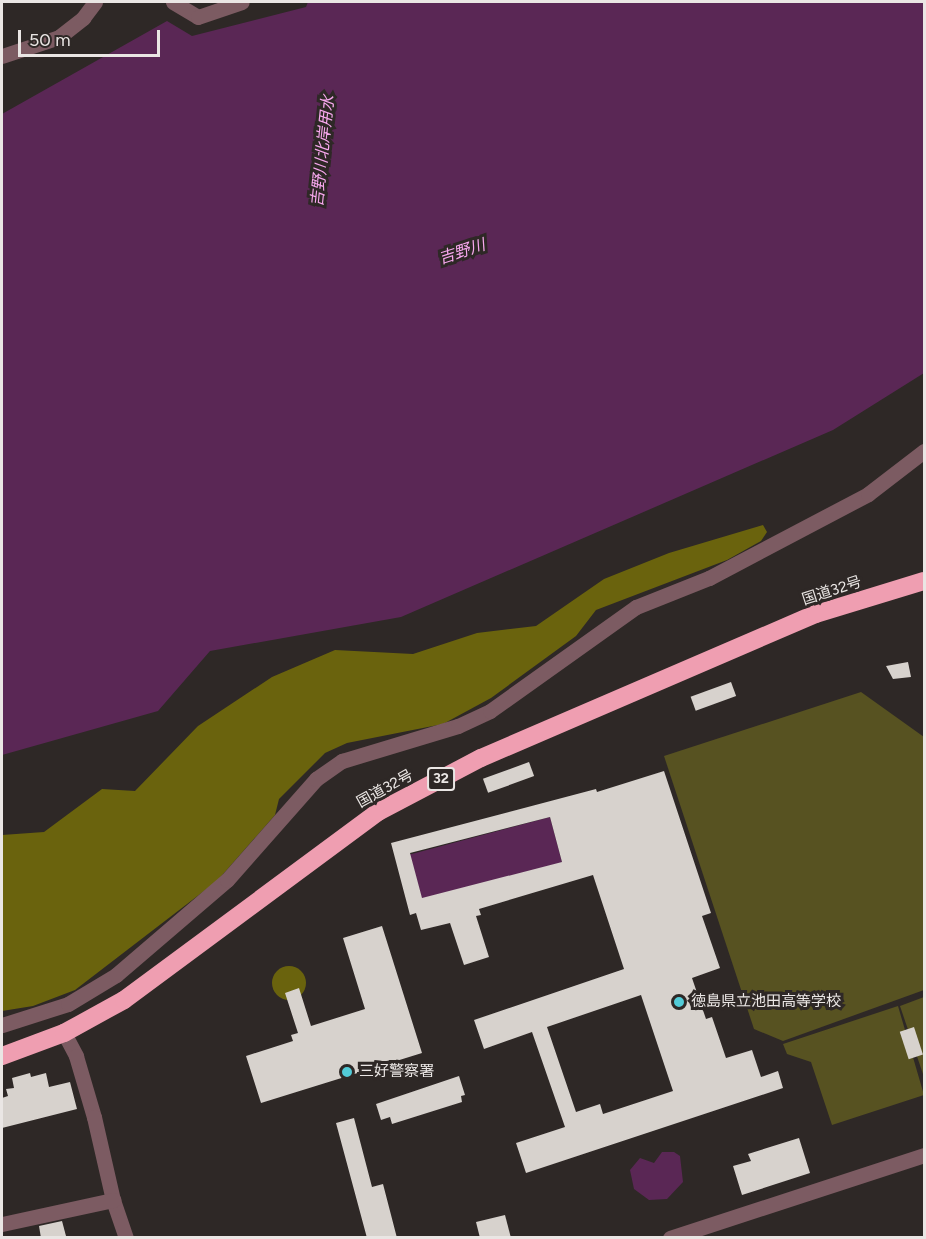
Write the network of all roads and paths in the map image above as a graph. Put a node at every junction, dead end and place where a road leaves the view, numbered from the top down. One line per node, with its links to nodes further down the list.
1 (95, 2): 4 (street)
2 (173, 2): 3 (street)
3 (242, 2)
4 (2, 56)
5 (924, 452): 7 (street)
6 (924, 582): 8 (highway, 国道32号 / 32)
7 (2, 1025)
8 (64, 1033): 9 (highway, 国道32号 / 32); 11 (street)
9 (2, 1056)
10 (924, 1155): 14 (street)
11 (113, 1200): 12 (street); 13 (street)
12 (2, 1224)
13 (126, 1238)
14 (670, 1238)

